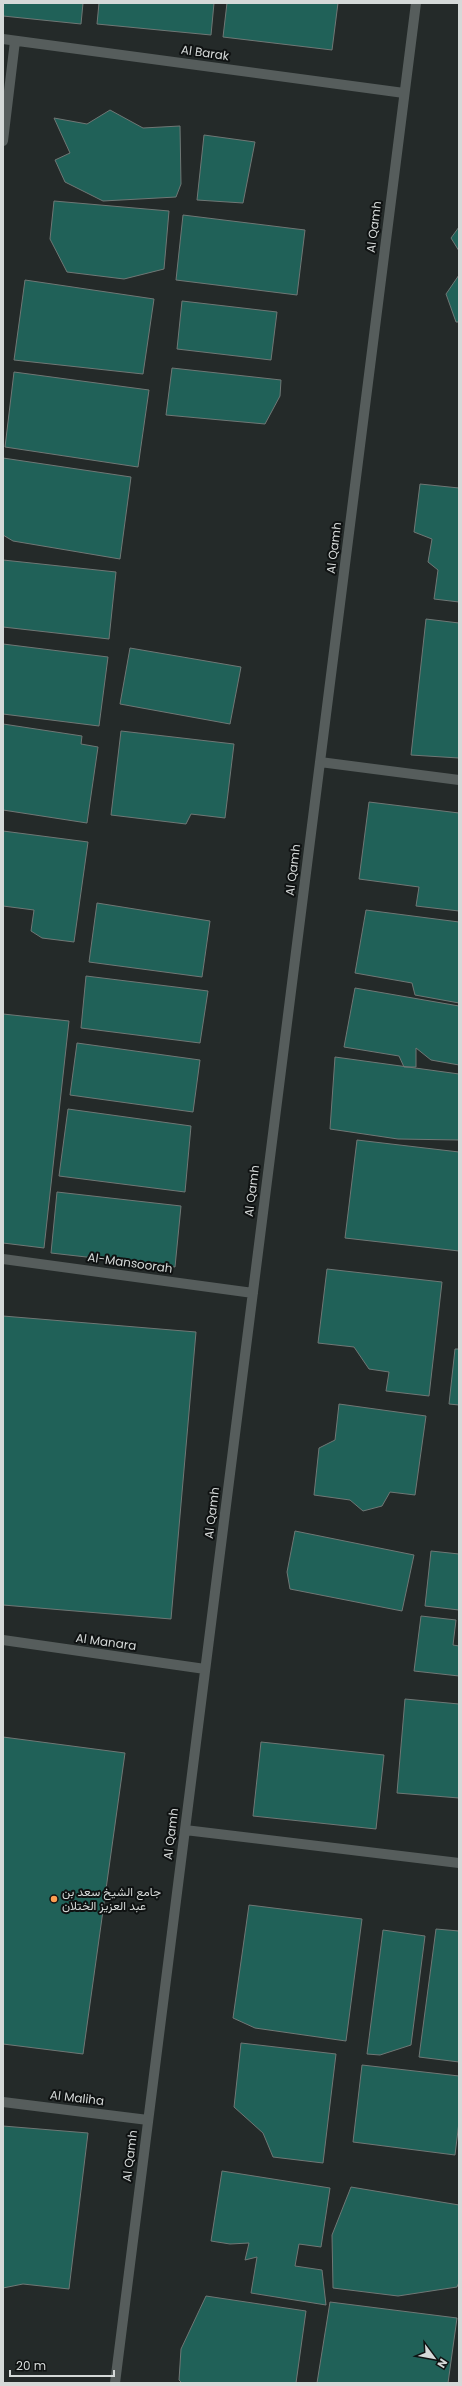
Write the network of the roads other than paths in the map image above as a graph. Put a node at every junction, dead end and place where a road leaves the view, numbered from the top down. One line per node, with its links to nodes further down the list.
1 (416, 3): 4 (street, Al Qamh)
2 (3, 39): 3 (street, Al Barak)
3 (15, 41): 4 (street, Al Barak); 5 (street)
4 (404, 93): 6 (street, Al Qamh)
5 (3, 140)
6 (320, 762): 7 (street); 9 (street, Al Qamh)
7 (459, 780)
8 (3, 1259): 9 (street, Al-Mansoorah)
9 (253, 1293): 11 (street, Al Qamh)
10 (3, 1640): 11 (street, Al Manara)
11 (205, 1669): 12 (street, Al Qamh)
12 (185, 1830): 13 (street); 15 (street, Al Qamh)
13 (459, 1863)
14 (3, 2102): 15 (street, Al Maliha)
15 (148, 2120): 16 (street, Al Qamh)
16 (115, 2383)

